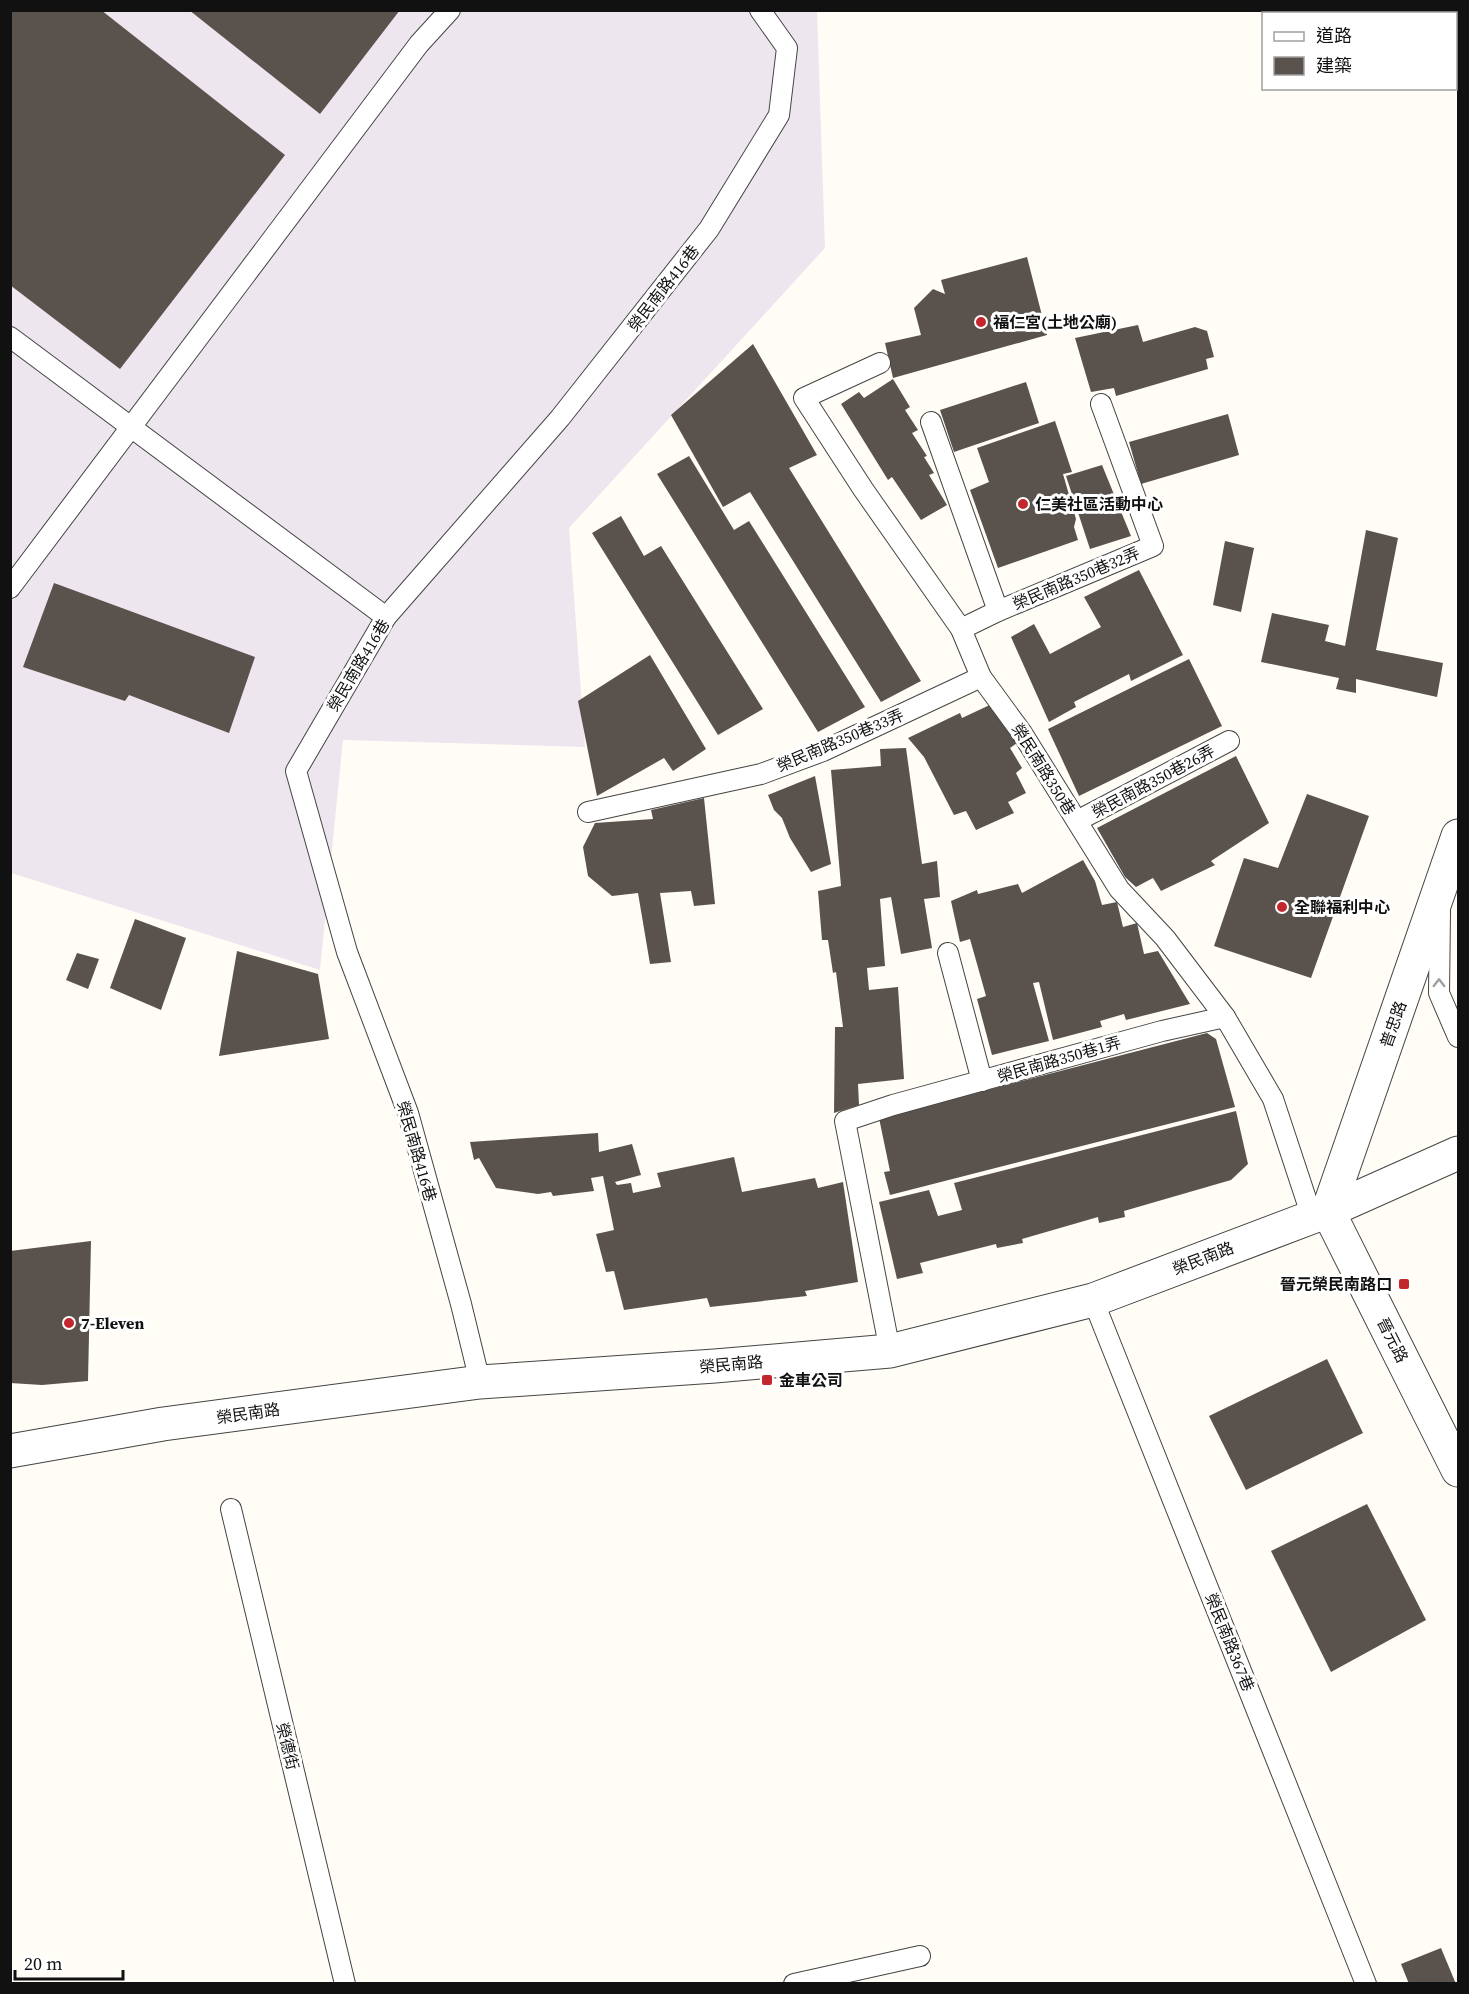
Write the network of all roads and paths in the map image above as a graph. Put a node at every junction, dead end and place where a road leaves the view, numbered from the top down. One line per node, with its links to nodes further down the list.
1 (450, 10): 7 (lane)
2 (760, 10): 10 (lane, 榮民南路416巷)
3 (10, 337): 7 (lane)
4 (880, 363): 11 (lane, 榮民南路350巷)
5 (1101, 404): 9 (lane, 榮民南路350巷32弄)
6 (931, 422): 9 (lane)
7 (132, 426): 8 (lane); 10 (lane)
8 (10, 588)
9 (998, 611): 11 (lane, 榮民南路350巷32弄)
10 (386, 617): 26 (lane, 榮民南路416巷)
11 (961, 629): 12 (lane, 榮民南路350巷)
12 (981, 677): 14 (lane, 榮民南路350巷33弄); 15 (lane, 榮民南路350巷)
13 (1229, 741): 15 (lane, 榮民南路350巷26弄)
14 (588, 812)
15 (1077, 821): 19 (lane, 榮民南路350巷)
16 (1458, 837): 17 (street, 普忠路)
17 (1440, 890): 20 (lane, one-way to 17); 23 (street, 普忠路)
18 (948, 953): 21 (lane)
19 (1226, 1017): 21 (lane, 榮民南路350巷1弄); 23 (lane, 榮民南路350巷)
20 (1458, 1038)
21 (982, 1081): 25 (lane, 榮民南路350巷1弄)
22 (1458, 1153): 23 (street, 榮民南路)
23 (1320, 1214): 24 (street, 榮民南路); 28 (street, 晉元路)
24 (1094, 1300): 25 (street, 榮民南路); 33 (lane, 榮民南路367巷)
25 (890, 1351): 26 (street, 榮民南路)
26 (480, 1382): 27 (street, 榮民南路)
27 (10, 1452)
28 (1458, 1470)
29 (231, 1509): 31 (lane, 榮德街)
30 (920, 1956): 32 (lane)
31 (345, 1983)
32 (794, 1983)
33 (1366, 1983)

